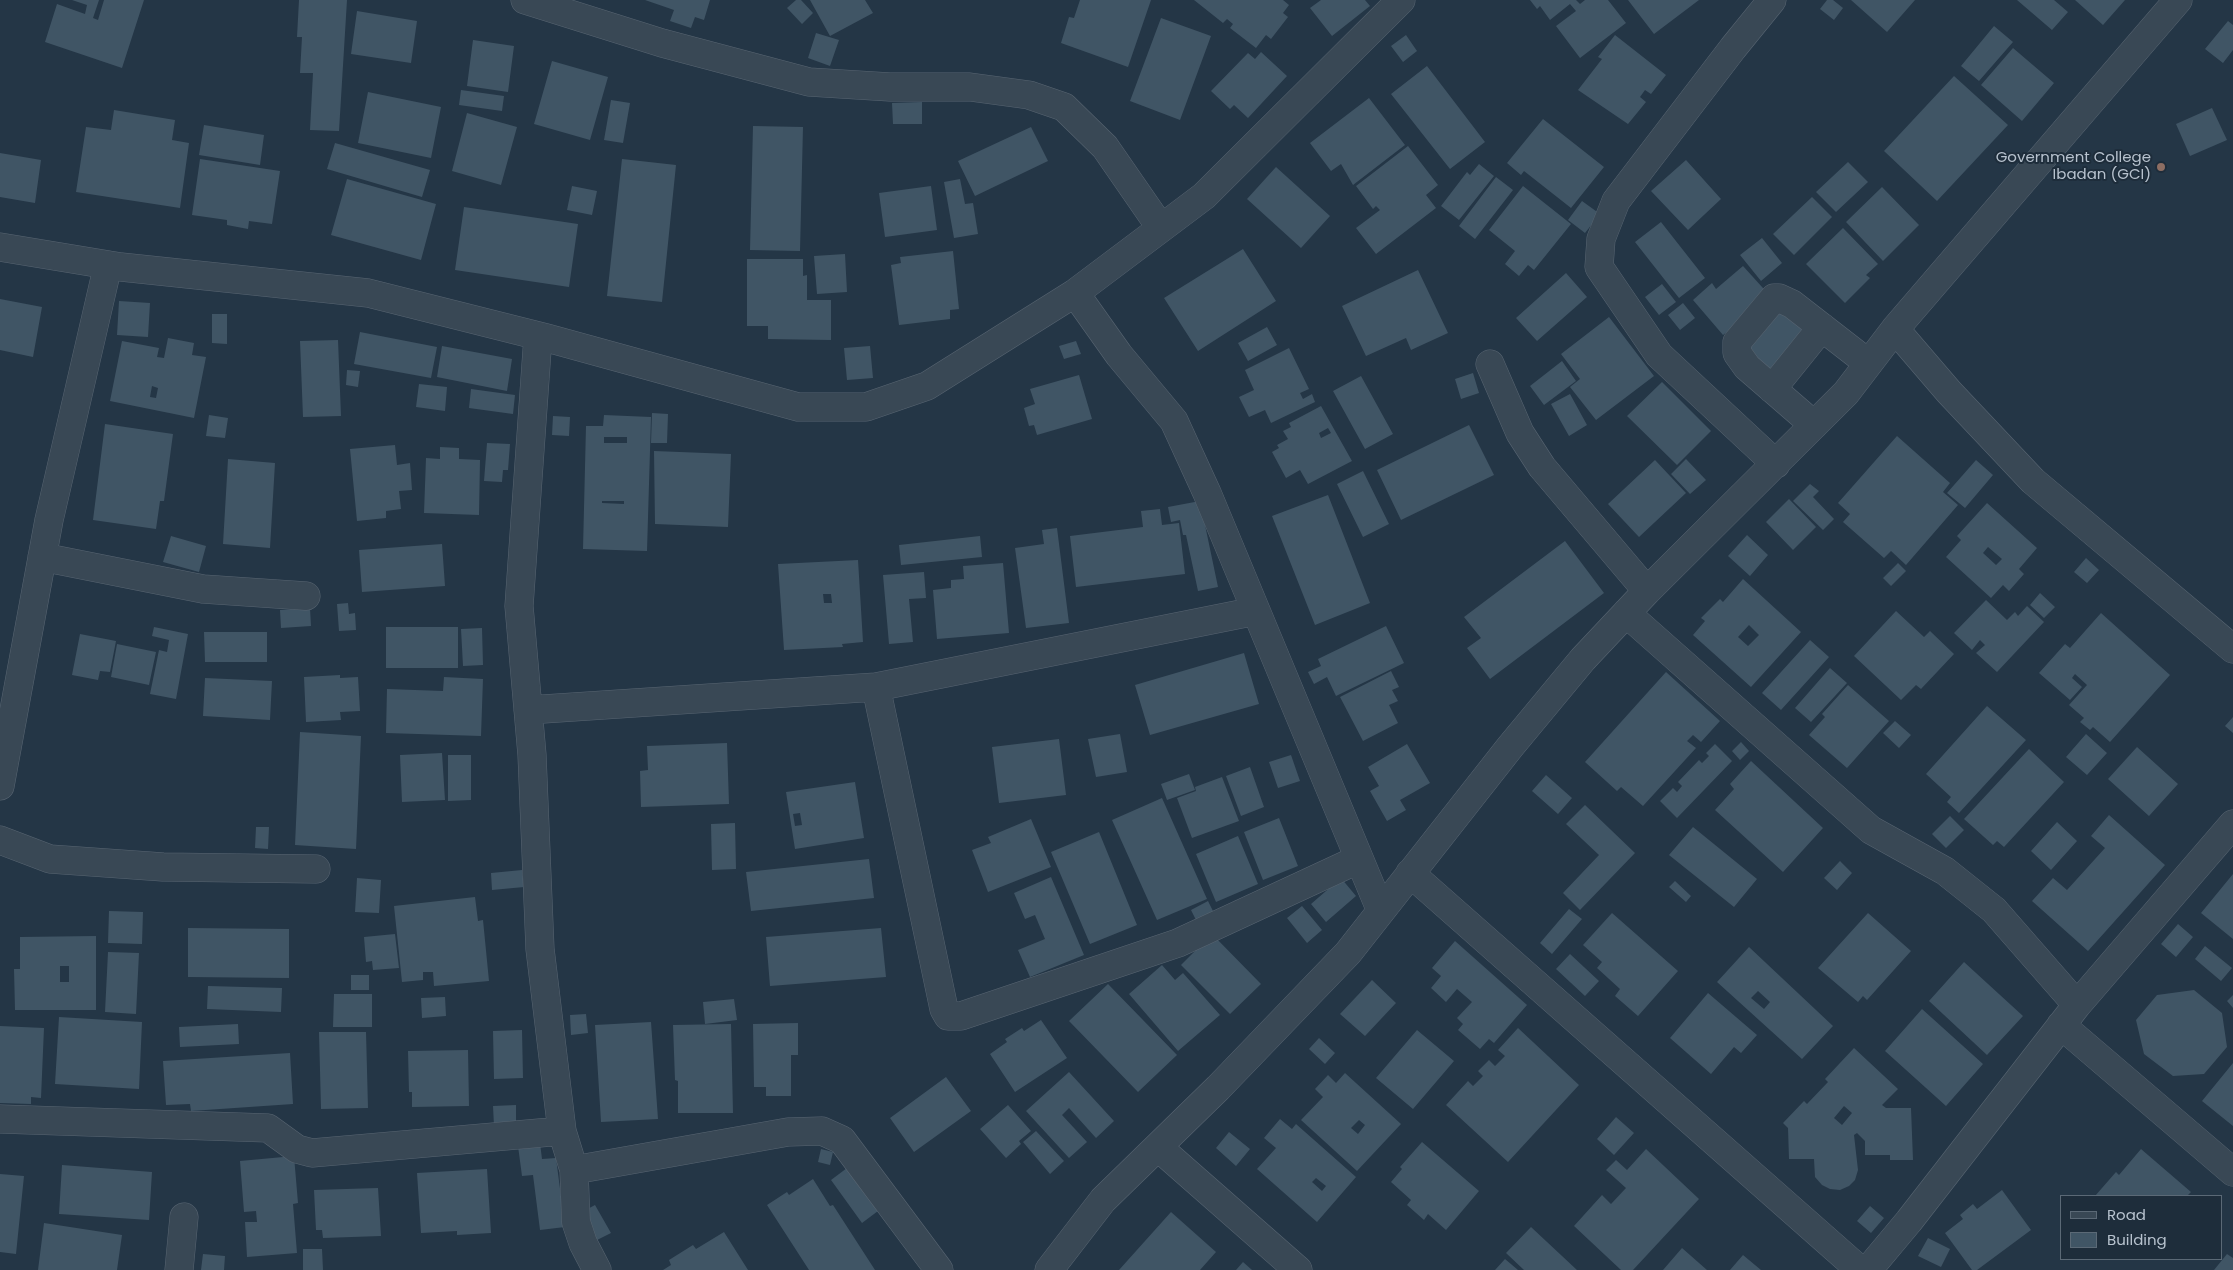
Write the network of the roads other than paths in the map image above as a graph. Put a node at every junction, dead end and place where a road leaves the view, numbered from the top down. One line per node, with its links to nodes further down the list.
1 (525, 0): 5 (street)
2 (1401, 0): 5 (street)
3 (1772, 0): 16 (street)
4 (2178, 0): 10 (street)
5 (1161, 228): 8 (street)
6 (0, 247): 7 (street)
7 (108, 265): 11 (street); 17 (street)
8 (1075, 293): 11 (street); 20 (street)
9 (1822, 327): 12 (street); 14 (street); 14 (street)
10 (1895, 329): 12 (street); 22 (street)
11 (538, 336): 24 (street)
12 (1868, 363): 15 (street)
13 (1490, 364): 18 (street)
14 (1772, 389): 15 (street)
15 (1814, 424): 16 (street)
16 (1776, 464): 18 (street)
17 (42, 557): 19 (street); 25 (street)
18 (1646, 591): 21 (street)
19 (306, 596)
20 (1256, 611): 23 (street); 28 (street)
21 (1626, 613): 30 (street); 32 (street)
22 (2233, 649)
23 (876, 687): 24 (street); 28 (street)
24 (528, 710): 34 (street)
25 (0, 786)
26 (2233, 824): 32 (street)
27 (0, 840): 29 (street)
28 (1359, 859): 31 (street)
29 (316, 869)
30 (1410, 873): 31 (street); 44 (street)
31 (1381, 911): 35 (street)
32 (2069, 1015): 37 (street); 45 (street)
33 (0, 1119): 34 (street)
34 (562, 1131): 36 (street)
35 (1158, 1147): 42 (street); 43 (street)
36 (574, 1170): 40 (street); 41 (street)
37 (2233, 1172)
38 (184, 1217): 39 (street)
39 (179, 1270)
40 (597, 1270)
41 (939, 1270)
42 (1049, 1270)
43 (1298, 1270)
44 (1860, 1270)
45 (1868, 1270)

